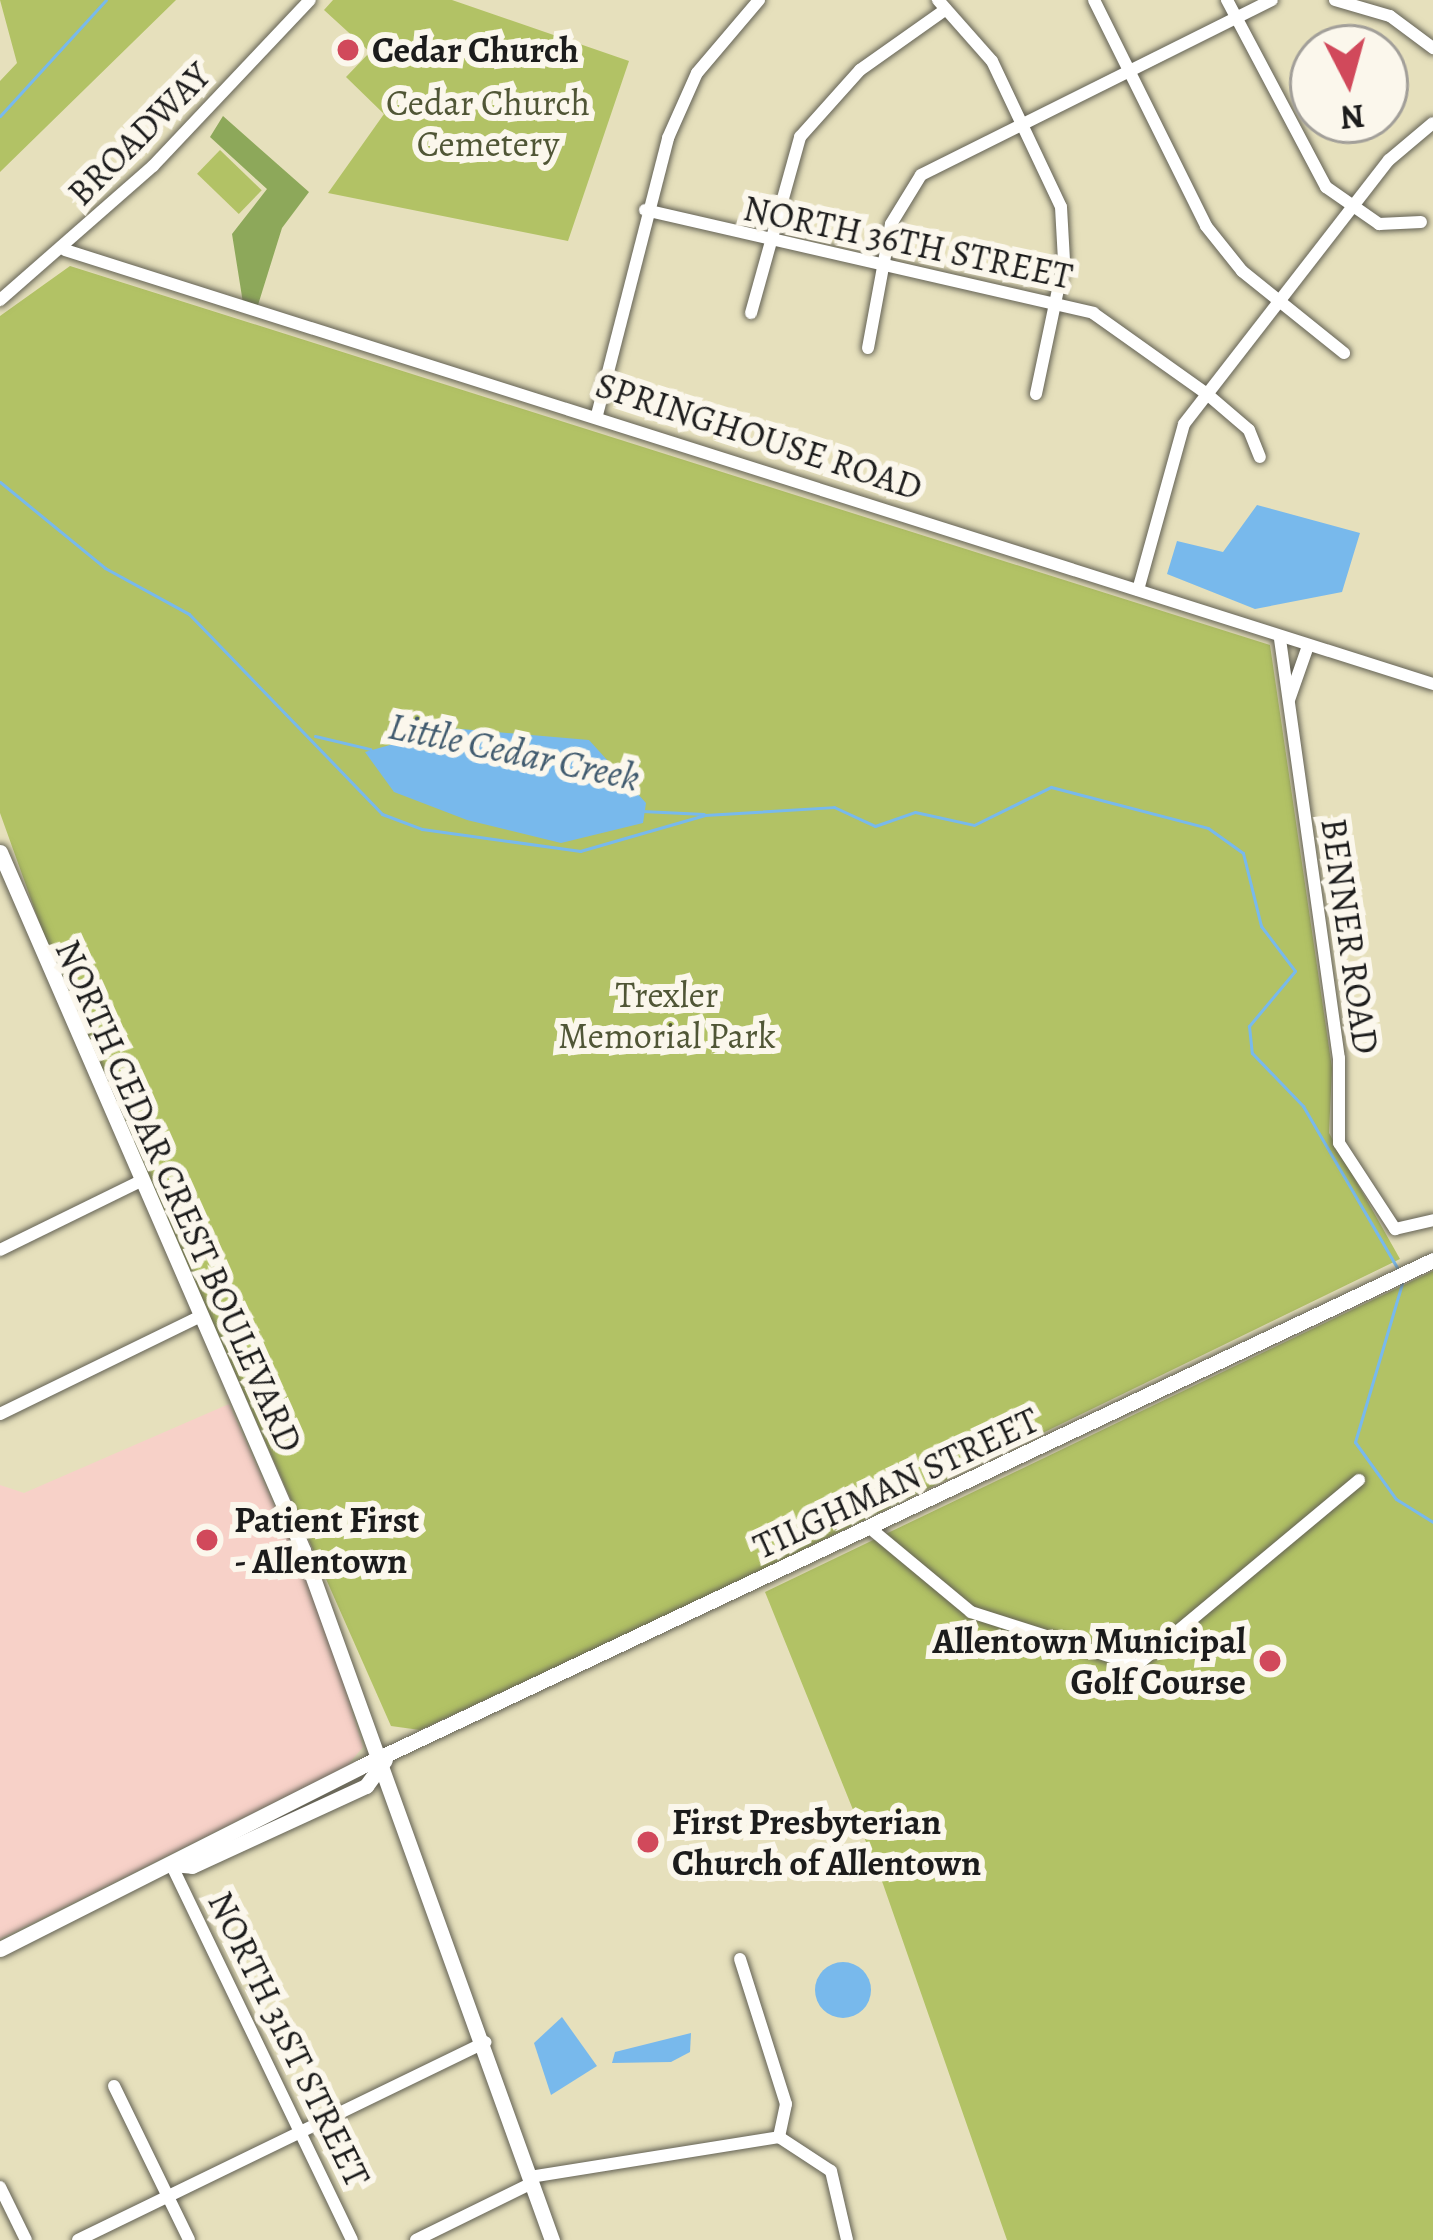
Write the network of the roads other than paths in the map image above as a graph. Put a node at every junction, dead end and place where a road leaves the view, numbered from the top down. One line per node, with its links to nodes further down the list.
1 (310, 0): 17 (street, BROADWAY)
2 (759, 0): 14 (street)
3 (1094, 0): 10 (street)
4 (1227, 0): 8 (street)
5 (1272, 0): 8 (street)
6 (1335, 0): 9 (street)
7 (942, 5): 11 (street); 16 (street)
8 (1235, 15): 10 (street); 13 (street)
9 (1433, 48)
10 (1127, 68): 11 (street); 20 (street)
11 (1020, 121): 18 (street); 21 (street)
12 (1433, 123): 13 (street)
13 (1352, 208): 15 (street); 20 (street)
14 (645, 210): 16 (street, NORTH 36TH STREET); 27 (street)
15 (1421, 222)
16 (766, 242): 18 (street, NORTH 36TH STREET); 22 (street)
17 (65, 250): 19 (street, BROADWAY); 27 (street, SPRINGHOUSE ROAD)
18 (883, 267): 21 (street, NORTH 36TH STREET); 23 (street)
19 (0, 299)
20 (1278, 301): 24 (street); 26 (street)
21 (1054, 303): 25 (street); 26 (street, NORTH 36TH STREET)
22 (751, 314)
23 (868, 348)
24 (1344, 353)
25 (1036, 394)
26 (1208, 394): 28 (street, NORTH 36TH STREET); 29 (street)
27 (597, 415): 29 (street, SPRINGHOUSE ROAD)
28 (1260, 458)
29 (1138, 590): 30 (street, SPRINGHOUSE ROAD)
30 (1280, 639): 31 (street, SPRINGHOUSE ROAD); 33 (street, BENNER ROAD)
31 (1307, 649): 32 (street, SPRINGHOUSE ROAD); 33 (street, BENNER ROAD)
32 (1433, 684)
33 (1289, 701): 36 (street, BENNER ROAD)
34 (0, 852): 35 (main road, NORTH CEDAR CREST BOULEVARD)
35 (139, 1182): 37 (street); 39 (main road, NORTH CEDAR CREST BOULEVARD)
36 (1433, 1220)
37 (0, 1250)
38 (1433, 1260): 42 (main road, TILGHMAN STREET)
39 (199, 1317): 40 (street); 43 (main road, NORTH CEDAR CREST BOULEVARD)
40 (0, 1414)
41 (1359, 1480): 42 (street)
42 (871, 1528): 43 (main road, TILGHMAN STREET)
43 (385, 1760): 44 (main road, TILGHMAN STREET); 47 (main road, NORTH CEDAR CREST BOULEVARD)
44 (171, 1864): 45 (main road, TILGHMAN STREET); 49 (street, NORTH 31ST STREET)
45 (0, 1949)
46 (740, 1959): 50 (street)
47 (484, 2042): 49 (street); 51 (main road, NORTH CEDAR CREST BOULEVARD)
48 (114, 2086): 53 (street)
49 (301, 2133): 53 (street); 57 (street, NORTH 31ST STREET)
50 (779, 2137): 51 (street); 60 (street)
51 (531, 2180): 58 (street); 59 (main road, NORTH CEDAR CREST BOULEVARD)
52 (0, 2187): 54 (street)
53 (167, 2197): 55 (street); 56 (street)
54 (26, 2240)
55 (78, 2240)
56 (189, 2240)
57 (352, 2240)
58 (416, 2240)
59 (552, 2240)
60 (847, 2240)

